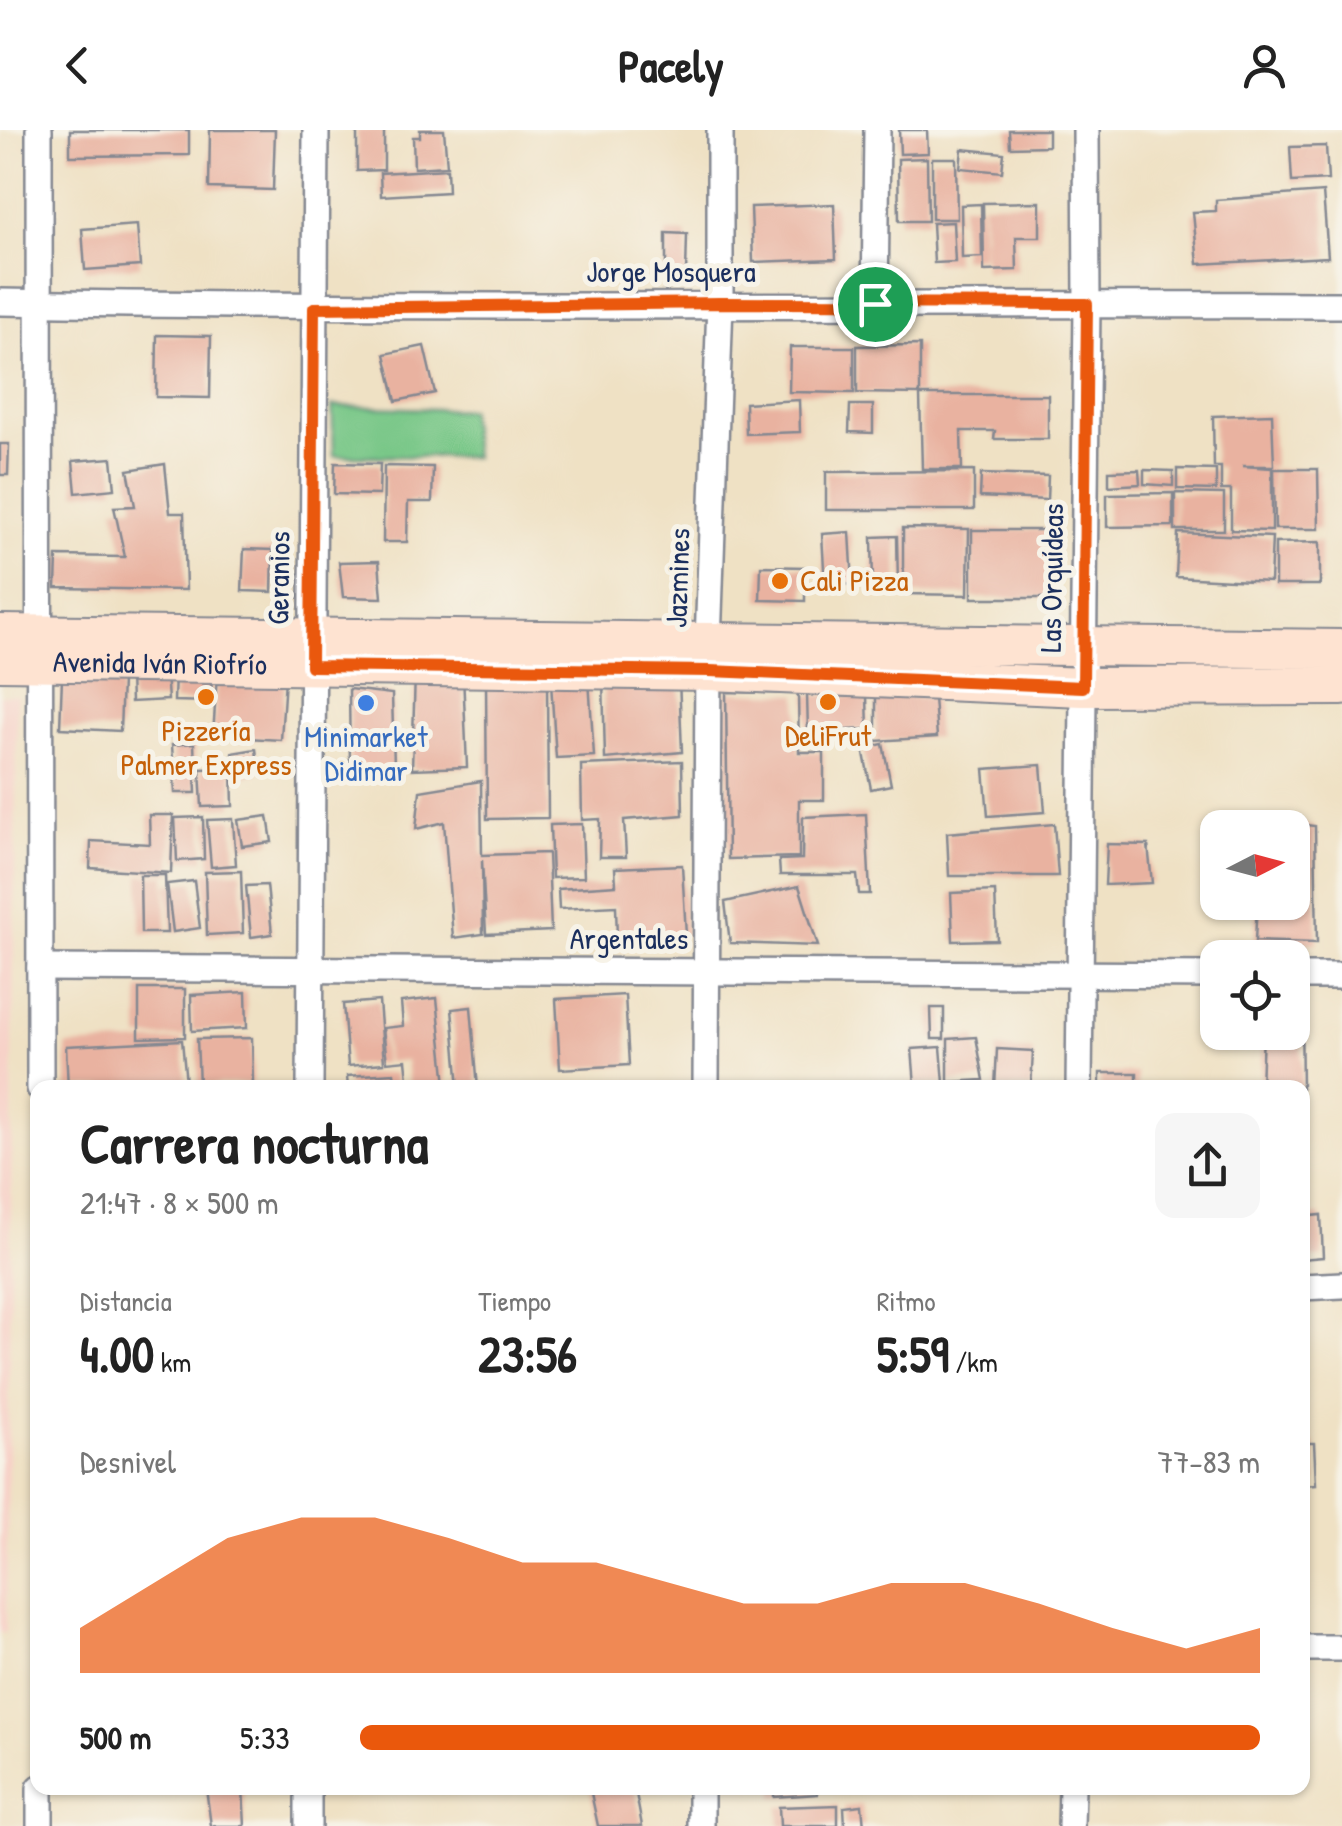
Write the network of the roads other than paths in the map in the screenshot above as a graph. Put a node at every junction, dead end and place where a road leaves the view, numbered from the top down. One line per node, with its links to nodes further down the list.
1 (39, 130): 7 (street)
2 (316, 130): 12 (street, Geranios)
3 (720, 130): 8 (street, Jazmines)
4 (876, 130): 9 (street)
5 (1086, 130): 10 (street, Las Orquídeas)
6 (0, 302): 7 (street, Jorge Mosquera)
7 (38, 303): 12 (street, Jorge Mosquera); 15 (street)
8 (720, 303): 9 (street, Jorge Mosquera); 12 (street, Jorge Mosquera); 18 (street, Jazmines)
9 (875, 304): 10 (street, Jorge Mosquera)
10 (1087, 304): 11 (street, Jorge Mosquera); 14 (street, Las Orquídeas)
11 (1342, 305)
12 (314, 308): 17 (street, Geranios)
13 (0, 634): 15 (main road, Avenida Iván Riofrío)
14 (1084, 647): 16 (main road, Avenida Iván Riofrío); 18 (main road, Avenida Iván Riofrío); 21 (street, Las Orquídeas)
15 (39, 648): 17 (main road, Avenida Iván Riofrío); 19 (main road, Avenida Iván Riofrío); 22 (street)
16 (1342, 649)
17 (311, 653): 18 (main road, Avenida Iván Riofrío); 23 (street, Geranios)
18 (709, 657): 21 (main road, Avenida Iván Riofrío); 24 (street, Jazmines)
19 (0, 661)
20 (1342, 686): 21 (main road, Avenida Iván Riofrío)
21 (1083, 687): 25 (street, Las Orquídeas)
22 (40, 968): 23 (street, Argentales); 29 (street)
23 (310, 969): 24 (street, Argentales); 30 (street, Geranios)
24 (708, 972): 25 (street, Argentales); 31 (street, Jazmines)
25 (1080, 974): 26 (street, Argentales); 32 (street, Las Orquídeas)
26 (1200, 976)
27 (1310, 976): 28 (street)
28 (1342, 976)
29 (40, 1080)
30 (310, 1080)
31 (706, 1080)
32 (1079, 1080)
33 (1342, 1285): 34 (street)
34 (1310, 1287)
35 (1310, 1648): 36 (street)
36 (1342, 1648)
37 (40, 1795): 41 (street)
38 (308, 1795): 42 (street)
39 (701, 1795): 43 (street)
40 (1072, 1795): 44 (street)
41 (40, 1826)
42 (308, 1826)
43 (701, 1826)
44 (1071, 1826)

